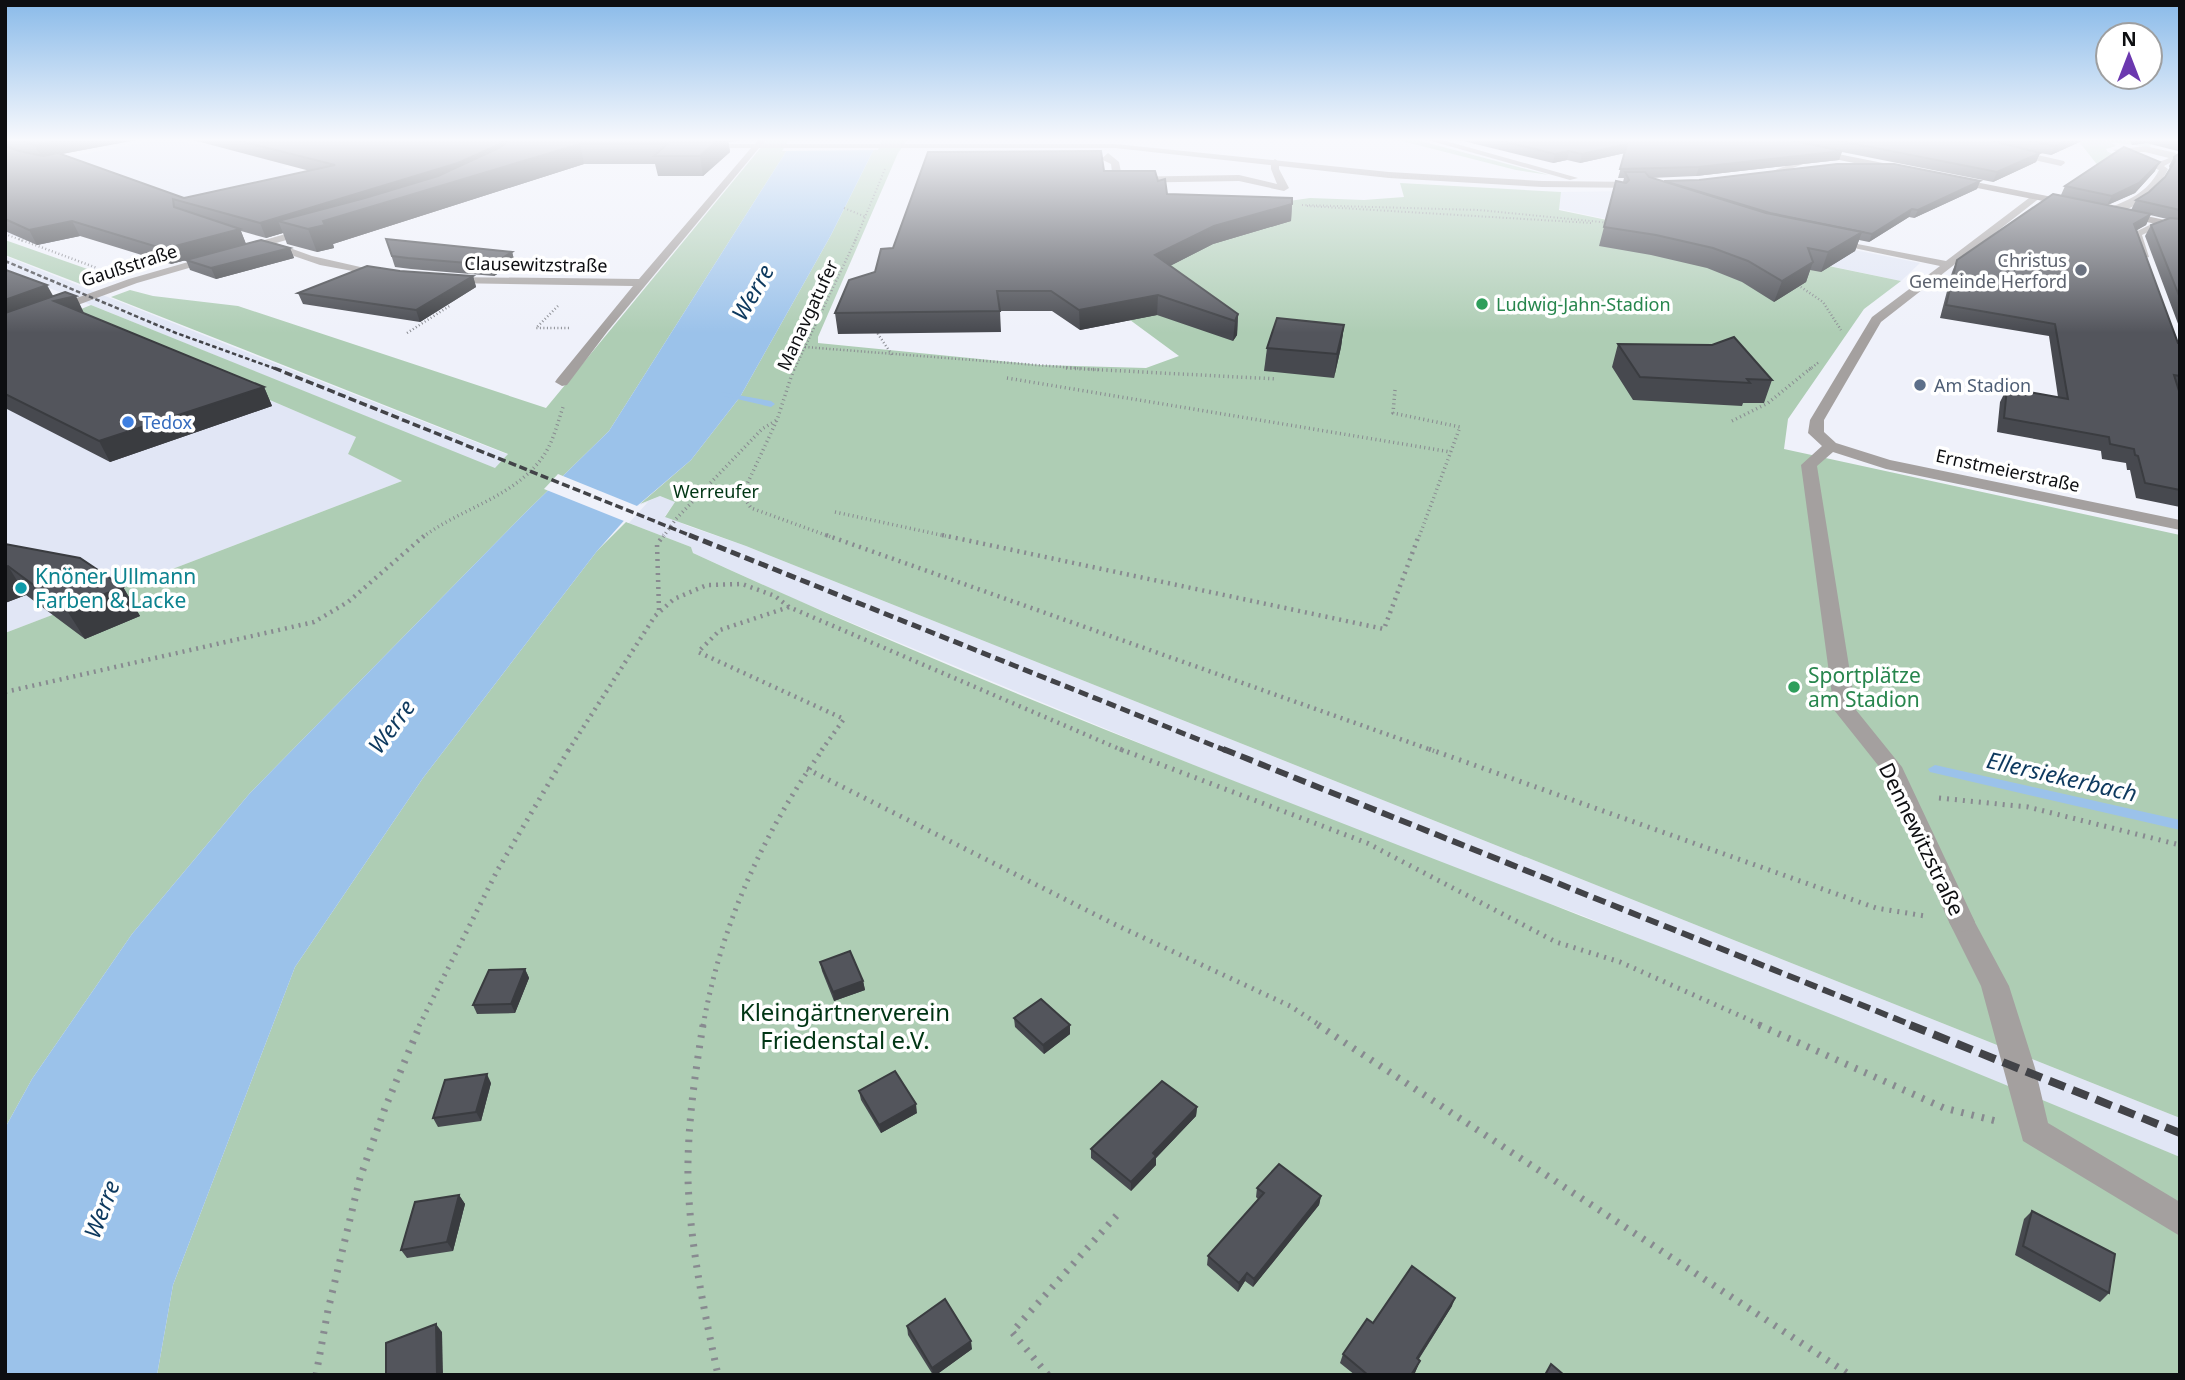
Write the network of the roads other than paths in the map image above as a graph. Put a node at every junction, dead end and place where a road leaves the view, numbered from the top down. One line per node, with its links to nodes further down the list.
1 (709, 203): 18 (street)
2 (2027, 203): 14 (street)
3 (2070, 203): 5 (main road)
4 (2129, 203): 7 (street)
5 (2084, 206)
6 (2096, 209): 7 (main road)
7 (2108, 211): 8 (main road)
8 (2162, 223): 9 (main road); 15 (street)
9 (2180, 226)
10 (324, 227): 13 (street)
11 (243, 235): 13 (street)
12 (1817, 237): 14 (street)
13 (266, 242): 16 (street); 19 (street, Gaußstraße)
14 (1947, 264): 21 (street)
15 (2149, 270)
16 (394, 275)
17 (433, 279): 18 (street, Clausewitzstraße)
18 (643, 283): 20 (street)
19 (5, 328)
20 (562, 382)
21 (1831, 446): 22 (street, Ernstmeierstraße); 23 (street, Dennewitzstraße)
22 (2180, 525)
23 (2180, 1220)

